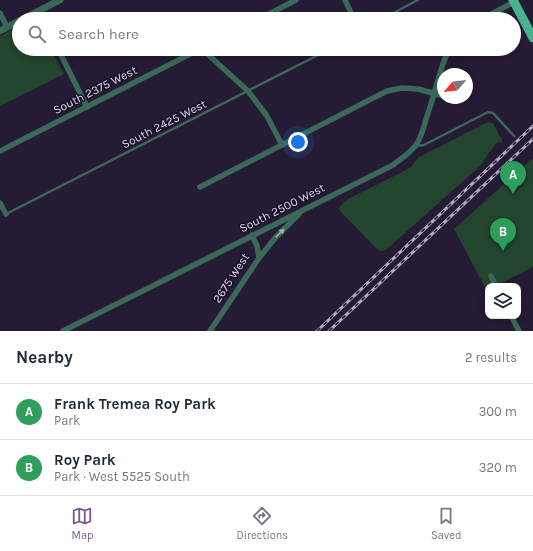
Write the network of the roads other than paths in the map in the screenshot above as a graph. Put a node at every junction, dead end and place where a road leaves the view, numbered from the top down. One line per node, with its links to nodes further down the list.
1 (60, 0): 6 (street)
2 (296, 0): 7 (street)
3 (345, 0): 8 (street)
4 (418, 0): 9 (lane)
5 (514, 1): 10 (street); 11 (main road)
6 (38, 11)
7 (273, 12)
8 (351, 12)
9 (395, 12)
10 (494, 12)
11 (520, 12)
12 (0, 13): 15 (street)
13 (521, 15): 17 (main road)
14 (12, 24): 15 (street)
15 (7, 27): 16 (street)
16 (0, 30)
17 (533, 38)
18 (62, 56): 25 (street)
19 (187, 56): 25 (street, South 2375 West)
20 (209, 56): 23 (street)
21 (316, 56): 23 (lane, South 2425 West)
22 (446, 56): 24 (street, South 2500 West)
23 (248, 91): 27 (street); 33 (lane, South 2425 West)
24 (435, 94): 27 (street); 28 (street, South 2500 West)
25 (87, 107): 29 (street, South 2375 West)
26 (514, 136): 28 (lane)
27 (282, 145): 30 (street)
28 (415, 146): 32 (street, South 2500 West)
29 (0, 151)
30 (200, 187)
31 (0, 203): 33 (street)
32 (303, 210): 34 (street, South 2500 West); 35 (street, one-way to 32)
33 (6, 214)
34 (252, 235): 35 (street, 2675 West); 39 (street, South 2500 West)
35 (259, 258): 40 (street, 2675 West)
36 (491, 276): 37 (street)
37 (494, 283)
38 (513, 319): 41 (street)
39 (63, 331)
40 (210, 331)
41 (519, 331)

